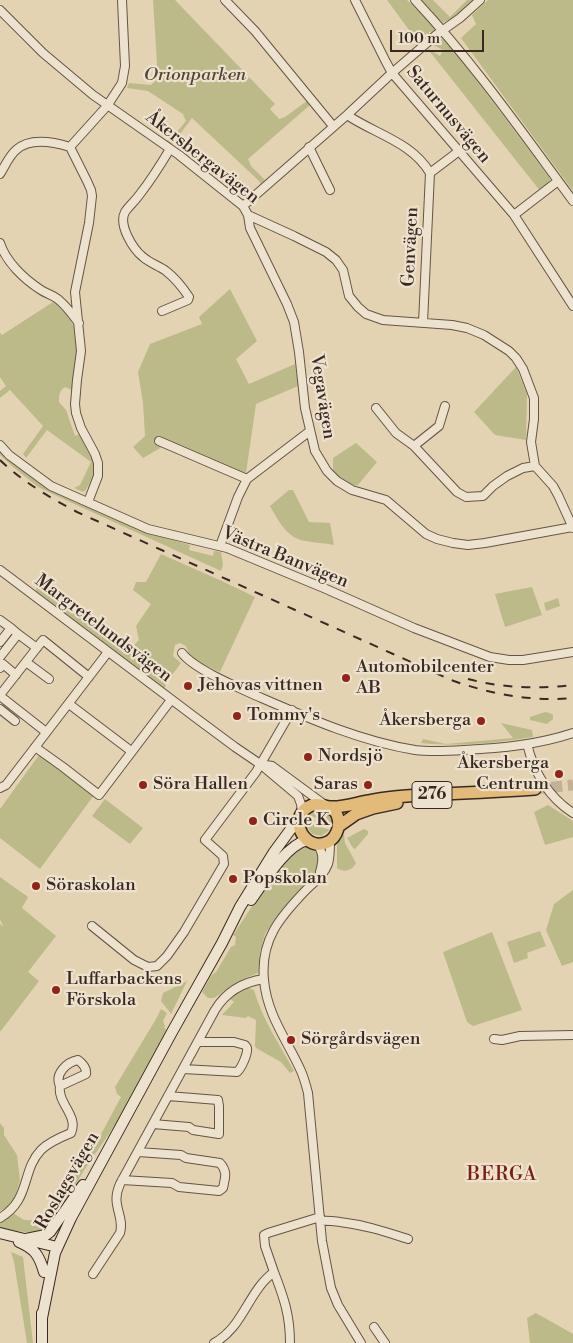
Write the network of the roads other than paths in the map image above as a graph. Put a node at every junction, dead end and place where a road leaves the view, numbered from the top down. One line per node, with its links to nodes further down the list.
1 (122, 0): 9 (street)
2 (225, 0): 11 (street)
3 (355, 0): 8 (street, Saturnusvägen)
4 (415, 0): 7 (street)
5 (480, 0): 7 (street)
6 (0, 10): 9 (street, Åkersbergavägen)
7 (444, 31): 8 (street); 18 (street)
8 (392, 73): 10 (street); 15 (street, Saturnusvägen)
9 (107, 106): 12 (street); 14 (street, Åkersbergavägen)
10 (347, 115): 11 (street); 16 (street)
11 (333, 126): 13 (street)
12 (70, 147): 17 (street); 25 (street)
13 (309, 147): 19 (street); 21 (street)
14 (170, 149): 21 (street, Åkersbergavägen); 28 (street)
15 (459, 151): 16 (street); 23 (street, Saturnusvägen)
16 (430, 173): 30 (street, Genvägen)
17 (0, 174)
18 (558, 181): 20 (street); 23 (street)
19 (330, 190)
20 (573, 201)
21 (243, 206): 22 (street, Åkersbergavägen)
22 (248, 215): 30 (street, Åkersbergavägen); 33 (street, Vegavägen)
23 (514, 215): 27 (street, Saturnusvägen)
24 (0, 243): 26 (street)
25 (75, 292): 26 (street); 29 (street)
26 (60, 300): 29 (street)
27 (573, 306)
28 (162, 311)
29 (79, 323): 39 (street)
30 (423, 323): 37 (street, Åkersbergavägen)
31 (445, 406): 36 (street)
32 (376, 408): 36 (street)
33 (310, 431): 38 (street); 40 (street, Vegavägen)
34 (159, 441): 38 (street)
35 (0, 446): 39 (street, Västra Banvägen)
36 (414, 446): 37 (street)
37 (535, 466): 40 (street)
38 (247, 479): 41 (street)
39 (88, 502): 41 (street, Västra Banvägen)
40 (573, 527)
41 (220, 546): 49 (street, Västra Banvägen)
42 (0, 570): 48 (street, Margretelundsvägen)
43 (0, 620): 44 (street)
44 (11, 628): 45 (street); 46 (street)
45 (18, 634): 47 (street); 52 (street)
46 (0, 642)
47 (37, 648): 51 (street); 54 (street)
48 (108, 652): 54 (street); 57 (street, Margretelundsvägen)
49 (573, 652)
50 (182, 653): 60 (street)
51 (26, 662): 53 (street); 55 (street)
52 (1, 663): 53 (street)
53 (16, 675): 56 (street)
54 (89, 677): 58 (street)
55 (48, 679)
56 (0, 696): 62 (street)
57 (172, 700): 66 (street); 67 (street, Margretelundsvägen)
58 (68, 704): 62 (street); 66 (street)
59 (0, 709): 61 (street)
60 (292, 710): 64 (street); 67 (street)
61 (15, 721)
62 (46, 732): 65 (street)
63 (573, 733): 64 (street)
64 (527, 744): 70 (street)
65 (35, 747): 66 (street); 68 (street)
66 (132, 751)
67 (260, 764): 69 (street, Margretelundsvägen); 71 (street, Margretelundsvägen); 77 (street)
68 (0, 788)
69 (327, 806): 71 (main road, 276); 72 (main road); 72 (main road, 276)
70 (573, 813)
71 (300, 816): 74 (main road); 76 (main road, Roslagsvägen)
72 (339, 826): 73 (main road, 276)
73 (330, 841): 74 (main road, Roslagsvägen); 75 (street)
74 (312, 842): 75 (street); 76 (main road, Roslagsvägen)
75 (312, 884): 78 (street)
76 (232, 925): 85 (main road, Roslagsvägen)
77 (92, 926)
78 (264, 978): 81 (street); 91 (street)
79 (573, 1034): 80 (street)
80 (494, 1039)
81 (198, 1042): 82 (street); 82 (street)
82 (183, 1069): 84 (street)
83 (60, 1086): 90 (street)
84 (168, 1096): 86 (street); 86 (street)
85 (123, 1123): 89 (main road, Roslagsvägen); 95 (main road, Roslagsvägen)
86 (153, 1124): 87 (street)
87 (138, 1152): 88 (street); 88 (street)
88 (122, 1180): 98 (street)
89 (83, 1185): 93 (main road); 95 (main road, Roslagsvägen)
90 (0, 1218)
91 (320, 1219): 94 (street); 97 (street); 104 (street)
92 (1, 1233): 93 (main road)
93 (22, 1240): 95 (main road); 96 (main road)
94 (408, 1240)
95 (53, 1249): 96 (main road, Roslagsvägen); 99 (main road, Roslagsvägen)
96 (44, 1272): 99 (main road, Roslagsvägen)
97 (274, 1272): 102 (street); 103 (street)
98 (93, 1274)
99 (42, 1318): 101 (main road, Roslagsvägen)
100 (374, 1328): 105 (street)
101 (42, 1343)
102 (215, 1343)
103 (290, 1343)
104 (361, 1343)
105 (385, 1343)

